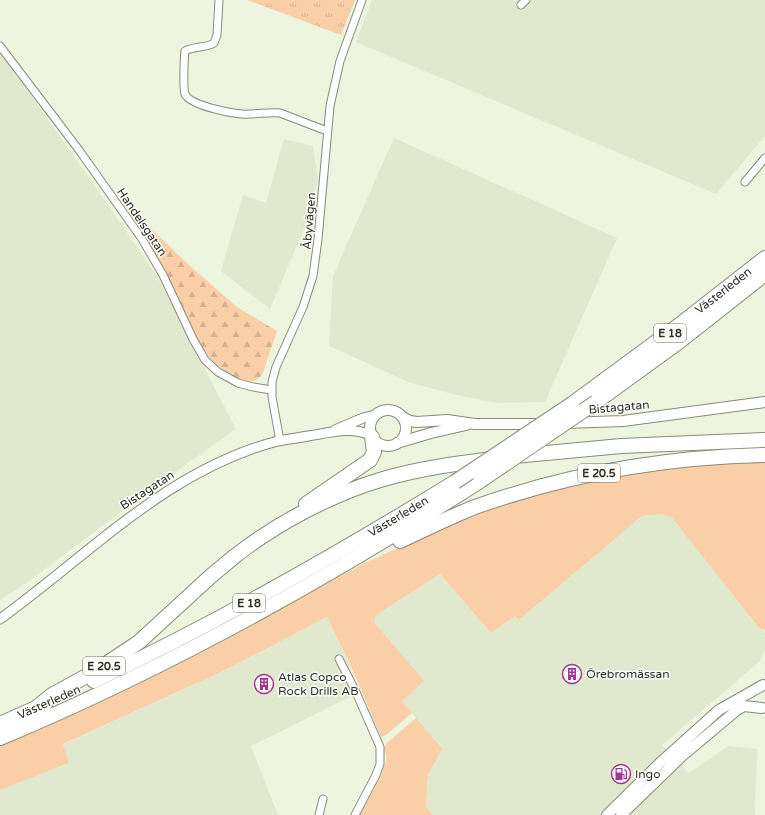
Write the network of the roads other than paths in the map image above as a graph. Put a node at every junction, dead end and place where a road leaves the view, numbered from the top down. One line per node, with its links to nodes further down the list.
1 (219, 0): 4 (street)
2 (362, 0): 4 (street, Åbyvägen)
3 (0, 46): 9 (street, Handelsgatan)
4 (327, 131): 9 (street, Åbyvägen)
5 (765, 158): 6 (street)
6 (745, 182)
7 (765, 258): 25 (highway, Västerleden / E 18, bridge)
8 (765, 274): 21 (highway, Västerleden / E 18, bridge)
9 (271, 390): 17 (street, Åbyvägen)
10 (765, 402): 13 (main road, Bistagatan)
11 (375, 415): 12 (main road); 14 (street, Bistagatan); 15 (main road, E 20.5)
12 (401, 416): 13 (main road, Bistagatan); 18 (main road)
13 (475, 424): 18 (main road, Bistagatan)
14 (333, 431): 15 (street, Bistagatan); 17 (street, Bistagatan)
15 (371, 436): 18 (main road); 20 (highway, E 20.5)
16 (765, 440): 20 (highway, E 20.5)
17 (280, 441): 22 (street, Bistagatan)
18 (396, 443)
19 (765, 454): 21 (highway, E 20.5)
20 (259, 539): 25 (highway, E 20.5)
21 (367, 551): 28 (highway, Västerleden / E 18)
22 (0, 619)
23 (339, 659): 32 (street)
24 (764, 684): 26 (main road); 29 (main road)
25 (36, 708): 27 (highway, Västerleden / E 18)
26 (763, 710): 29 (main road)
27 (0, 724)
28 (0, 738)
29 (663, 766): 33 (main road); 34 (main road)
30 (323, 800): 31 (street)
31 (319, 815)
32 (354, 815)
33 (607, 815)
34 (621, 815)

